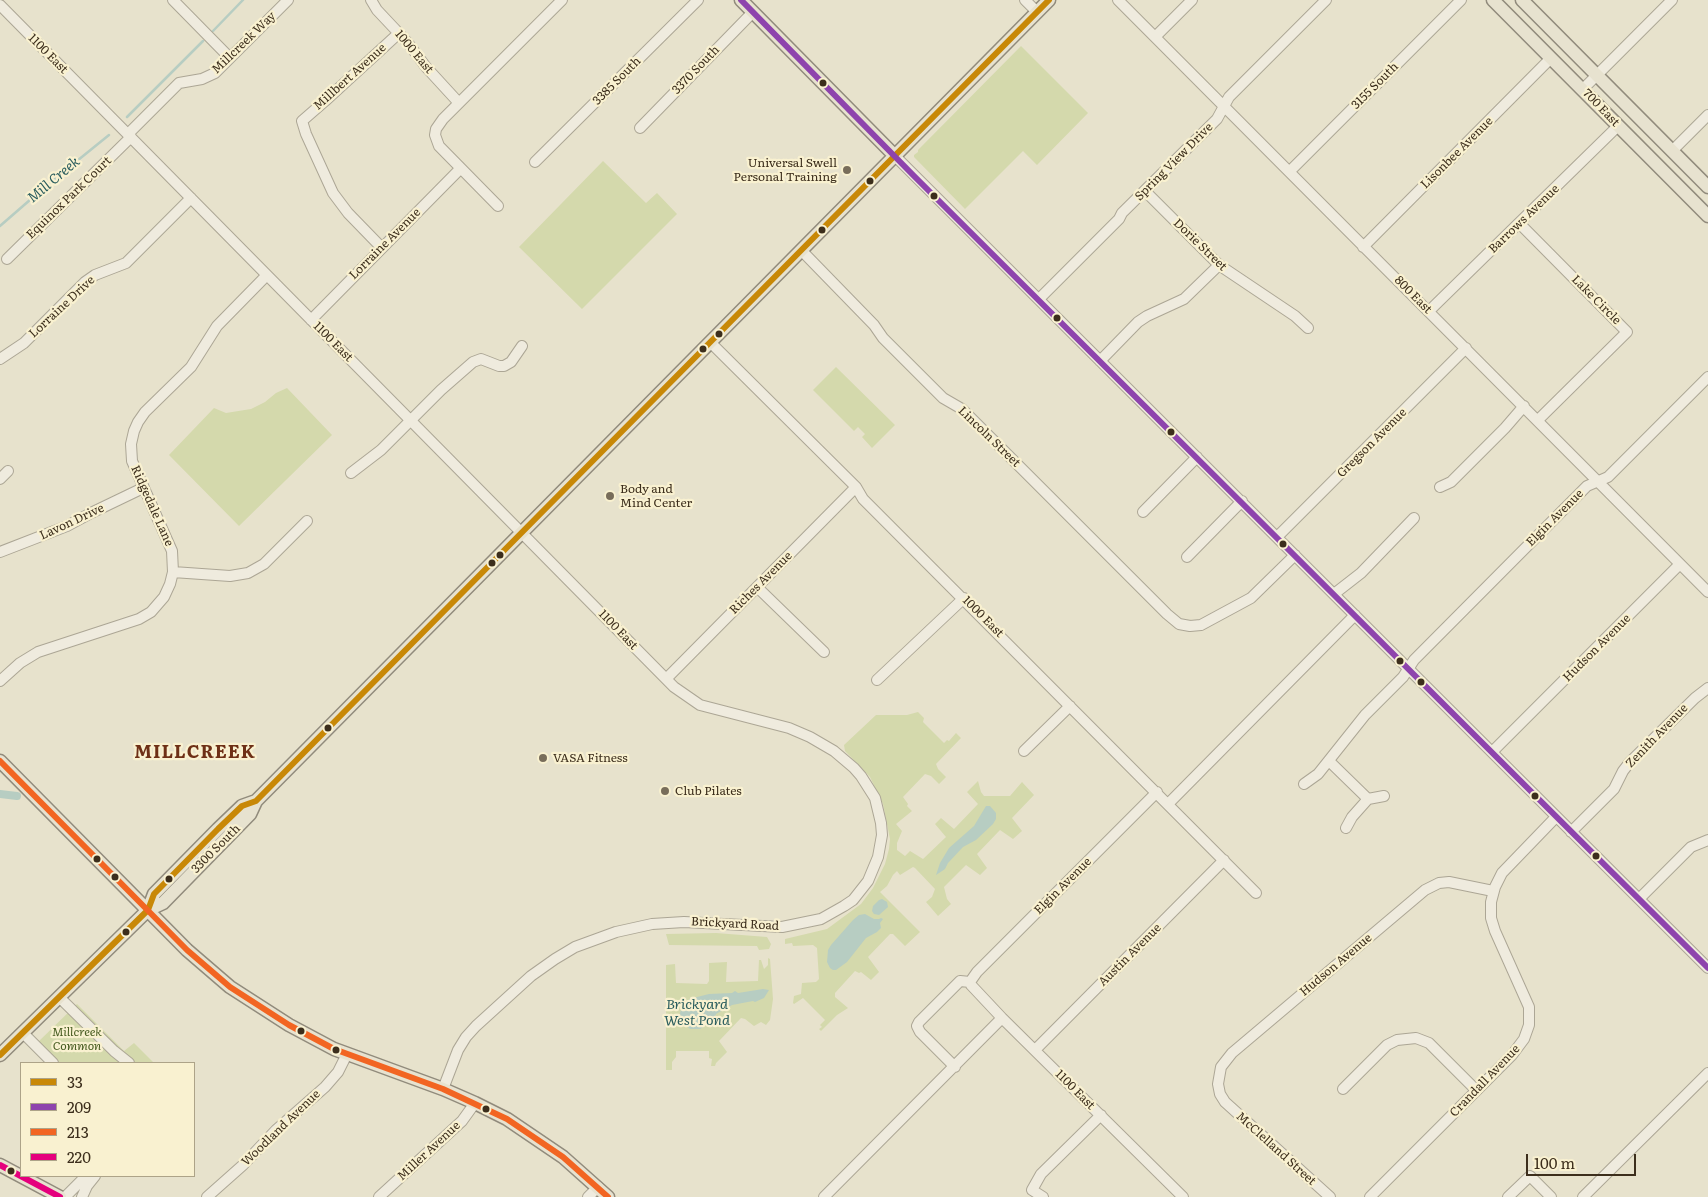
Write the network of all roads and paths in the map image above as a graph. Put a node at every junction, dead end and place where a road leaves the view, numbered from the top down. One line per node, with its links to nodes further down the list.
1 (173, 0): 20 (street)
2 (288, 0): 20 (street, Millcreek Way)
3 (371, 0): 18 (street, 1000 East)
4 (562, 0): 24 (street)
5 (698, 0): 32 (street, 3385 South)
6 (1025, 0): 17 (street)
7 (1049, 0): 17 (main road, 3300 South)
8 (1118, 0): 19 (street, 800 East)
9 (1192, 0): 19 (street)
10 (1326, 0): 25 (street, Spring View Drive)
11 (1461, 0): 34 (street, 3155 South)
12 (1493, 0): 21 (main road, 700 East)
13 (1522, 0): 22 (main road, 700 East)
14 (1672, 0): 22 (street)
15 (0, 5): 29 (street, 1100 East)
16 (750, 5): 28 (street, 3370 South); 31 (main road)
17 (1037, 12): 31 (main road, 3300 South)
18 (398, 33): 24 (street, 1000 East); 42 (street, Millbert Avenue)
19 (1155, 37): 25 (street, 800 East)
20 (230, 58): 29 (street, Millcreek Way)
21 (1551, 58): 23 (main road, 700 East); 41 (street, Lisonbee Avenue)
22 (1597, 75): 23 (street); 30 (main road, 700 East)
23 (1583, 89): 27 (main road, 700 East)
24 (458, 103): 33 (street)
25 (1224, 107): 34 (street, 800 East); 36 (street, Spring View Drive)
26 (1708, 116): 30 (street)
27 (1618, 126): 39 (main road, 700 East); 40 (street, Barrows Avenue)
28 (640, 128)
29 (129, 136): 37 (street, 1100 East); 44 (street, Equinox Park Court)
30 (1672, 151): 35 (main road, 700 East)
31 (895, 156): 43 (main road, 3300 South); 47 (street)
32 (536, 162)
33 (460, 169): 38 (street); 42 (street, Lorraine Avenue)
34 (1290, 172): 41 (street, 800 East)
35 (1708, 187)
36 (1145, 191): 45 (street, Dorie Street); 47 (street, Spring View Drive)
37 (191, 198): 46 (street, 1100 East); 54 (street, Lorraine Drive)
38 (498, 206)
39 (1708, 216)
40 (1519, 223): 48 (street, Barrows Avenue); 59 (street, Lake Circle)
41 (1363, 247): 48 (street, 800 East)
42 (382, 248): 49 (street, Lorraine Avenue)
43 (801, 250): 51 (main road, 3300 South); 75 (street, Lincoln Street)
44 (7, 259)
45 (1219, 266): 50 (street, Dorie Street); 55 (street)
46 (266, 276): 49 (street, 1100 East); 67 (street, Ridgedale Lane)
47 (1039, 299): 55 (street)
48 (1429, 311): 53 (street, 800 East)
49 (310, 320): 58 (street, 1100 East)
50 (1308, 328)
51 (710, 342): 65 (street, 1000 East); 72 (main road, 3300 South)
52 (522, 346): 58 (street)
53 (1466, 348): 57 (street, 800 East); 73 (street, Gregson Avenue)
54 (0, 359)
55 (1100, 361): 60 (street)
56 (1708, 377): 64 (street, Elgin Avenue)
57 (1524, 406): 59 (street, 800 East); 66 (street)
58 (410, 420): 62 (street); 72 (street, 1100 East)
59 (1538, 420): 64 (street, 800 East)
60 (1197, 457): 68 (street); 69 (street)
61 (8, 471): 63 (street)
62 (351, 473)
63 (0, 479)
64 (1597, 482): 77 (street, 800 East); 85 (street, Elgin Avenue)
65 (856, 487): 79 (street, Riches Avenue); 82 (street, 1000 East)
66 (1440, 487)
67 (143, 488): 74 (street, Lavon Drive); 78 (street, Ridgedale Lane)
68 (1242, 501): 73 (street); 76 (street)
69 (1143, 512)
70 (1414, 518): 81 (street)
71 (307, 521): 78 (street)
72 (521, 532): 86 (street, 1100 East); 108 (main road, 3300 South)
73 (1277, 537): 75 (street)
74 (0, 552)
75 (1295, 555): 81 (street)
76 (1186, 557)
77 (1680, 564): 80 (street, 800 East); 92 (street, Hudson Avenue)
78 (173, 572): 88 (street, Ridgedale Lane)
79 (757, 587): 84 (street); 86 (street, Riches Avenue)
80 (1708, 591)
81 (1334, 594): 83 (street)
82 (964, 598): 87 (street); 90 (street, 1000 East)
83 (1356, 615): 85 (street); 99 (street)
84 (824, 652)
85 (1408, 668): 92 (street); 94 (street)
86 (666, 679): 122 (street, Brickyard Road)
87 (877, 680)
88 (0, 681)
89 (1708, 688): 102 (street, Zenith Avenue)
90 (1070, 706): 91 (street); 96 (street, 1000 East)
91 (1024, 751)
92 (1492, 752): 100 (street)
93 (0, 761): 108 (main road)
94 (1329, 761): 95 (street); 98 (street)
95 (1304, 784)
96 (1157, 792): 99 (street, 1000 East); 110 (street, Elgin Avenue)
97 (1384, 796): 98 (street)
98 (1368, 799): 101 (street)
99 (1168, 804): 104 (street, 1000 East)
100 (1556, 817): 102 (street); 105 (street, Crandall Avenue)
101 (1346, 828)
102 (1571, 832): 107 (street)
103 (1708, 840): 107 (street)
104 (1224, 860): 106 (street, 1000 East); 114 (street, Austin Avenue)
105 (1493, 891): 123 (street, Crandall Avenue); 124 (street, Hudson Avenue)
106 (1256, 893)
107 (1638, 899): 109 (street)
108 (148, 910): 111 (main road, 3300 South); 115 (main road)
109 (1708, 968)
110 (970, 982): 112 (street, 1100 East); 119 (street)
111 (59, 997): 113 (main road, 3300 South); 118 (street)
112 (1002, 1018): 114 (street, 1100 East); 119 (street)
113 (23, 1033): 116 (main road, 3300 South); 117 (street)
114 (1035, 1050): 126 (street, 1100 East)
115 (347, 1054): 122 (main road); 136 (street, Woodland Avenue)
116 (0, 1055)
117 (52, 1062)
118 (128, 1062)
119 (955, 1067): 140 (street)
120 (1708, 1073): 147 (street)
121 (1343, 1089): 123 (street)
122 (443, 1090): 125 (main road)
123 (1476, 1090): 144 (street, Crandall Avenue)
124 (1222, 1099): 143 (street, McClelland Street)
125 (475, 1103): 132 (main road); 137 (street, Miller Avenue)
126 (1101, 1115): 141 (street); 142 (street, 1100 East)
127 (0, 1165): 128 (main road)
128 (20, 1176)
129 (22, 1177): 133 (main road)
130 (85, 1177): 134 (street)
131 (94, 1177): 135 (street)
132 (598, 1187): 138 (street); 139 (main road)
133 (60, 1197)
134 (65, 1197)
135 (82, 1197)
136 (207, 1197)
137 (379, 1197)
138 (588, 1197)
139 (608, 1197)
140 (824, 1197)
141 (1044, 1197)
142 (1183, 1197)
143 (1330, 1197)
144 (1370, 1197)
145 (1508, 1197): 146 (street)
146 (1551, 1197)
147 (1583, 1197)

